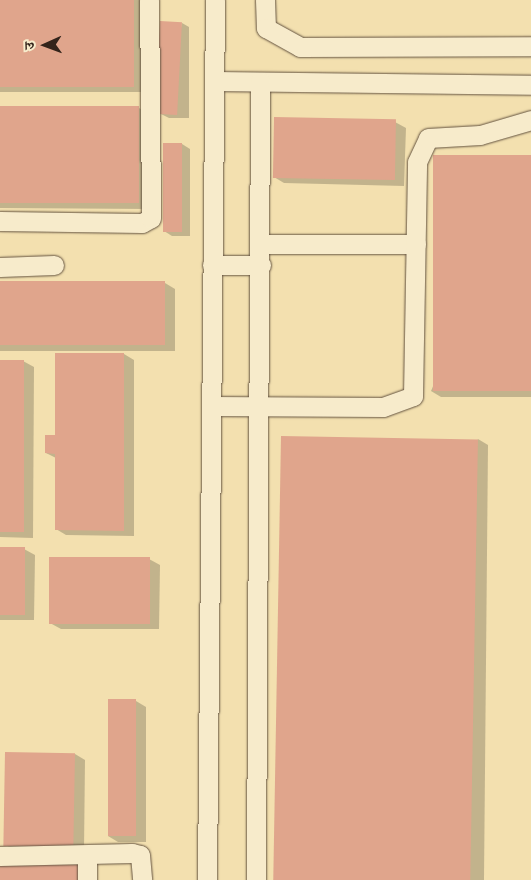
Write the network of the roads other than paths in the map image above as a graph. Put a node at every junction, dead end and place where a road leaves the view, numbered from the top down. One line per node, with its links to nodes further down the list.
1 (149, 0): 9 (lane)
2 (215, 0): 5 (lane)
3 (265, 0): 4 (lane)
4 (531, 46)
5 (214, 81): 6 (lane); 13 (lane)
6 (260, 82): 7 (lane); 10 (lane)
7 (531, 85)
8 (531, 120): 11 (lane)
9 (0, 221)
10 (261, 244): 11 (lane); 14 (lane)
11 (416, 244): 16 (lane)
12 (54, 265): 15 (lane)
13 (212, 265): 14 (lane); 17 (lane)
14 (261, 265): 16 (lane)
15 (0, 268)
16 (260, 405): 17 (lane); 23 (lane)
17 (211, 406): 22 (lane)
18 (87, 854): 19 (lane); 20 (lane); 21 (lane)
19 (0, 856)
20 (87, 880)
21 (142, 880)
22 (207, 880)
23 (256, 880)

